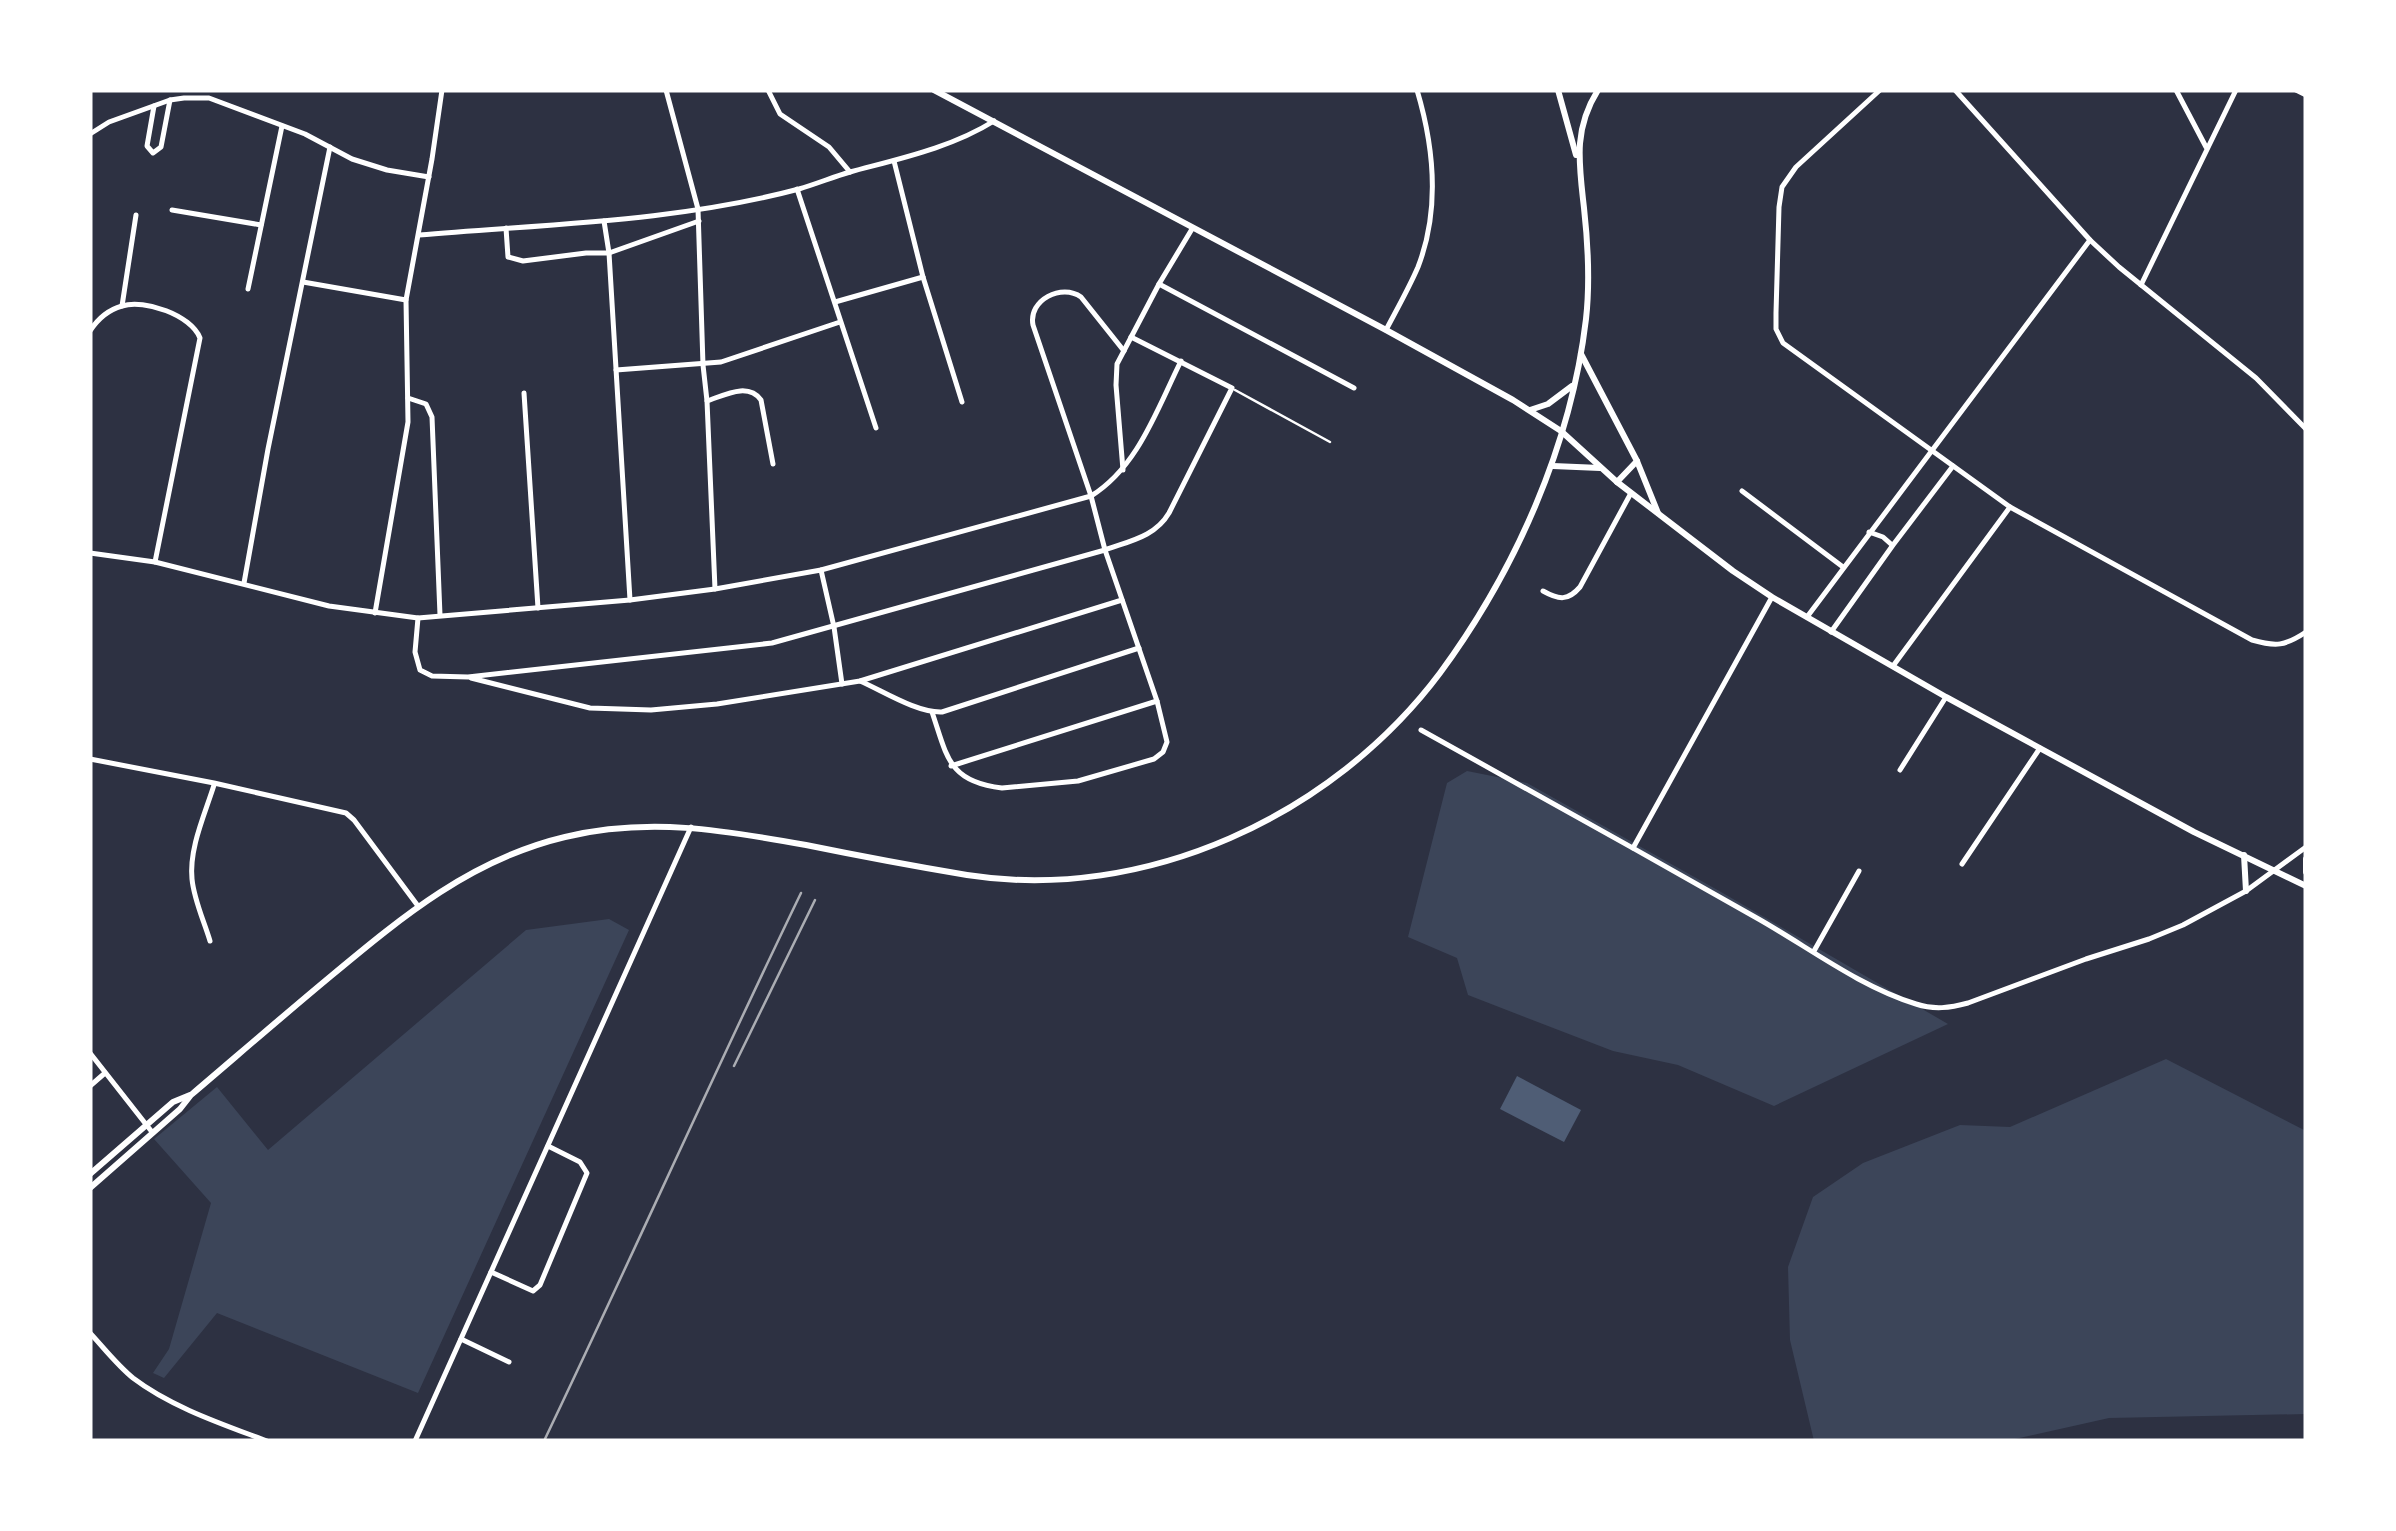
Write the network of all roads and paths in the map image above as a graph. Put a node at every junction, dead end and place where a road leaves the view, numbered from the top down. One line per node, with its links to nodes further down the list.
1 (442, 90): 24 (street)
2 (666, 90): 26 (street)
3 (768, 90): 23 (street)
4 (934, 90): 16 (main road)
5 (1417, 90): 47 (street)
6 (1558, 90): 22 (main road)
7 (1598, 90): 22 (main road)
8 (1880, 90): 66 (street)
9 (1955, 90): 35 (street)
10 (2176, 90): 20 (street)
11 (2236, 90): 20 (street)
12 (2296, 90): 13 (street)
13 (2306, 95)
14 (170, 100): 15 (street); 15 (street); 17 (street)
15 (154, 106): 18 (street)
16 (994, 121): 21 (street); 33 (main road)
17 (282, 126): 19 (street); 31 (street)
18 (90, 134)
19 (330, 147): 24 (street); 38 (street)
20 (2206, 147): 40 (street)
21 (894, 161): 23 (street); 37 (street)
22 (1578, 161): 50 (main road)
23 (850, 172): 25 (street)
24 (429, 177): 34 (street)
25 (797, 189): 26 (street); 43 (street)
26 (698, 208): 29 (street); 30 (street)
27 (172, 210): 31 (street)
28 (136, 215): 44 (street)
29 (604, 221): 32 (street); 36 (street)
30 (699, 221): 36 (street); 52 (street)
31 (261, 224): 41 (street)
32 (506, 227): 34 (street); 36 (street)
33 (1192, 228): 39 (street); 47 (main road)
34 (419, 235): 42 (street)
35 (2090, 240): 40 (street); 66 (street)
36 (609, 253): 53 (street)
37 (923, 277): 43 (street); 60 (street)
38 (303, 282): 42 (street); 86 (street)
39 (1159, 284): 48 (street); 56 (street)
40 (2141, 285): 63 (street)
41 (248, 289)
42 (406, 300): 58 (street)
43 (835, 302): 45 (street)
44 (122, 306): 46 (street); 83 (street)
45 (840, 322): 52 (street); 62 (street)
46 (91, 328)
47 (1386, 330): 61 (main road)
48 (1131, 337): 49 (street); 51 (street)
49 (1124, 351): 72 (street); 76 (street)
50 (1581, 352): 54 (main road); 67 (main road)
51 (1181, 361): 55 (street); 72 (street)
52 (703, 365): 53 (street); 59 (street)
53 (616, 370): 90 (street)
54 (1573, 386): 61 (main road); 64 (main road)
55 (1232, 388): 65 (lane); 81 (street)
56 (1354, 388)
57 (524, 393): 92 (street)
58 (408, 398): 93 (street); 94 (street)
59 (707, 401): 68 (street); 87 (street)
60 (962, 402)
61 (1530, 410): 64 (main road)
62 (876, 428)
63 (2306, 430)
64 (1561, 431): 69 (main road); 71 (main road)
65 (1330, 442)
66 (1931, 450): 70 (street); 79 (street)
67 (1636, 462): 73 (main road); 78 (main road)
68 (772, 464)
69 (1553, 466): 71 (main road); 114 (main road)
70 (1953, 466): 77 (street); 80 (street)
71 (1600, 468): 73 (main road)
72 (1123, 470): 76 (street)
73 (1617, 482): 75 (main road)
74 (1742, 491): 84 (street)
75 (1631, 493): 78 (main road); 88 (street)
76 (1091, 496): 81 (street); 85 (street)
77 (2010, 507): 99 (street); 101 (street)
78 (1658, 513): 89 (main road)
79 (1869, 532): 80 (street); 84 (street)
80 (1892, 545): 98 (street)
81 (1104, 550): 91 (street); 97 (street)
82 (90, 552): 83 (street)
83 (155, 562): 86 (street)
84 (1843, 567): 96 (street)
85 (821, 570): 87 (street); 97 (street)
86 (244, 583): 93 (street)
87 (715, 589): 90 (street)
88 (1544, 591)
89 (1772, 597): 96 (main road); 116 (street)
90 (630, 600): 92 (street)
91 (1122, 600): 100 (street); 103 (street)
92 (538, 608): 94 (street)
93 (376, 614): 95 (street)
94 (440, 616): 95 (street)
95 (418, 618): 102 (street)
96 (1806, 618): 98 (main road)
97 (834, 627): 102 (street); 104 (street)
98 (1831, 632): 101 (main road)
99 (2306, 632)
100 (1139, 648): 106 (street); 107 (street)
101 (1892, 666): 105 (main road)
102 (468, 678): 104 (street)
103 (860, 681): 104 (street); 107 (street)
104 (842, 684)
105 (1946, 697): 109 (main road); 112 (street)
106 (1157, 702): 111 (street); 111 (street)
107 (932, 712): 111 (street)
108 (1421, 730): 116 (street)
109 (2040, 748): 117 (main road); 119 (street)
110 (90, 759): 113 (street)
111 (952, 766)
112 (1900, 770)
113 (214, 783): 125 (street); 126 (street)
114 (691, 827): 125 (main road); 134 (street)
115 (2306, 847): 120 (street)
116 (1632, 848): 127 (street)
117 (2244, 855): 120 (main road); 124 (main road)
118 (2306, 859): 122 (main road)
119 (1962, 864)
120 (2275, 870): 123 (main road); 124 (street)
121 (1859, 871): 127 (street)
122 (2306, 872)
123 (2306, 886)
124 (2246, 891): 127 (street)
125 (418, 906): 131 (main road)
126 (210, 940)
127 (1814, 952)
128 (90, 1052): 129 (street)
129 (105, 1073): 130 (street); 132 (street)
130 (90, 1086)
131 (192, 1094): 132 (main road); 133 (main road)
132 (145, 1124): 133 (street); 135 (main road)
133 (152, 1132): 136 (main road)
134 (548, 1146): 137 (street); 137 (street)
135 (90, 1174)
136 (90, 1188)
137 (491, 1272): 139 (street)
138 (90, 1332): 141 (street)
139 (461, 1339): 140 (street); 142 (street)
140 (509, 1362)
141 (267, 1441)
142 (415, 1441)

